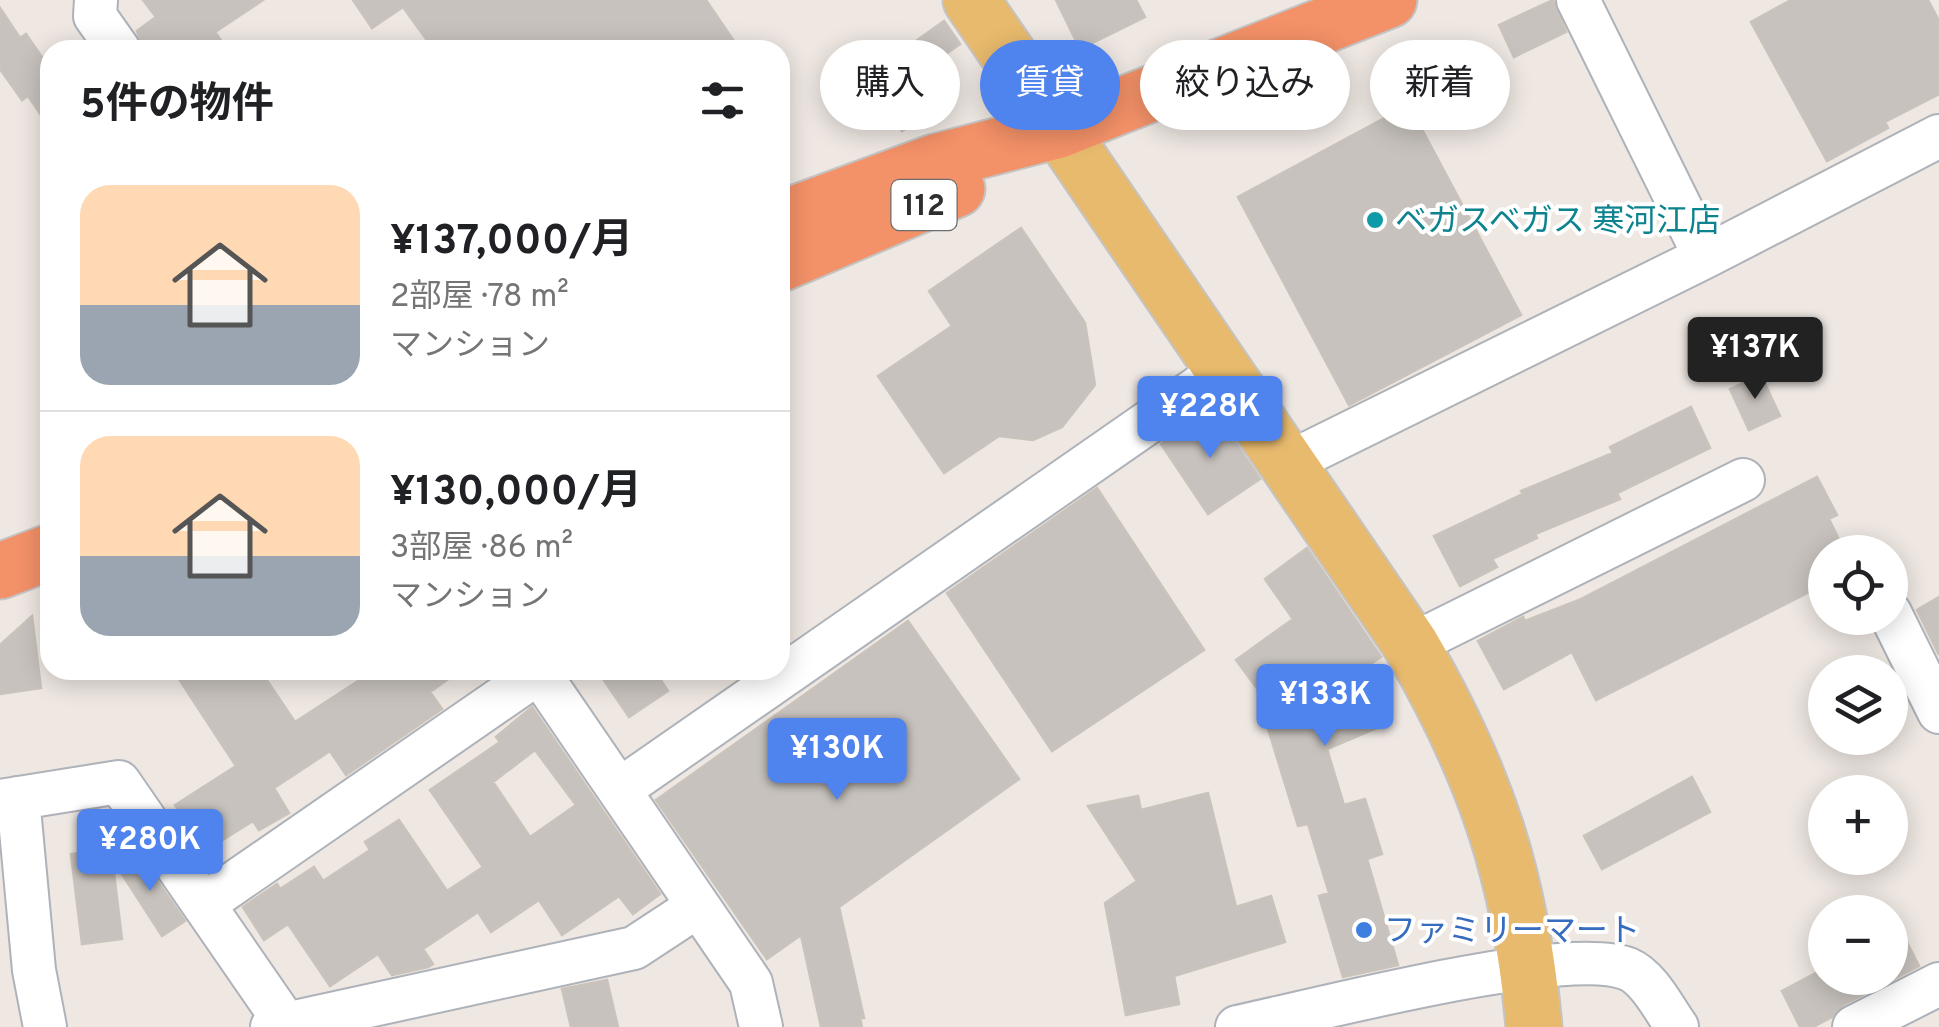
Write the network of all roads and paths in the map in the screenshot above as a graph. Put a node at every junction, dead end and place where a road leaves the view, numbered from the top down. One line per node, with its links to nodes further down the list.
1 (96, 0): 5 (street)
2 (971, 0): 6 (main road)
3 (1390, 0): 7 (highway, 112)
4 (1578, 0): 11 (street)
5 (112, 40)
6 (998, 40)
7 (1120, 106)
8 (1059, 130): 10 (highway, 112); 12 (highway, 112); 13 (main road)
9 (1939, 136): 11 (street)
10 (790, 215)
11 (1705, 257): 14 (street)
12 (790, 260)
13 (1222, 370): 14 (main road); 22 (street)
14 (1286, 464): 21 (main road)
15 (1744, 480): 21 (street)
16 (40, 516): 17 (highway)
17 (0, 531)
18 (40, 556): 19 (highway)
19 (0, 572)
20 (1901, 635): 26 (street)
21 (1411, 645): 31 (main road)
22 (790, 671)
23 (525, 680): 29 (street)
24 (544, 680): 27 (street)
25 (777, 680): 27 (street)
26 (1939, 712)
27 (619, 790): 30 (street)
28 (9, 800): 29 (street); 34 (street)
29 (205, 903): 33 (street)
30 (698, 906): 33 (street); 35 (street)
31 (1528, 967): 36 (street); 37 (main road); 38 (street)
32 (1939, 984): 39 (street)
33 (279, 1026)
34 (44, 1027)
35 (761, 1027)
36 (1236, 1027)
37 (1534, 1027)
38 (1677, 1027)
39 (1854, 1027)

